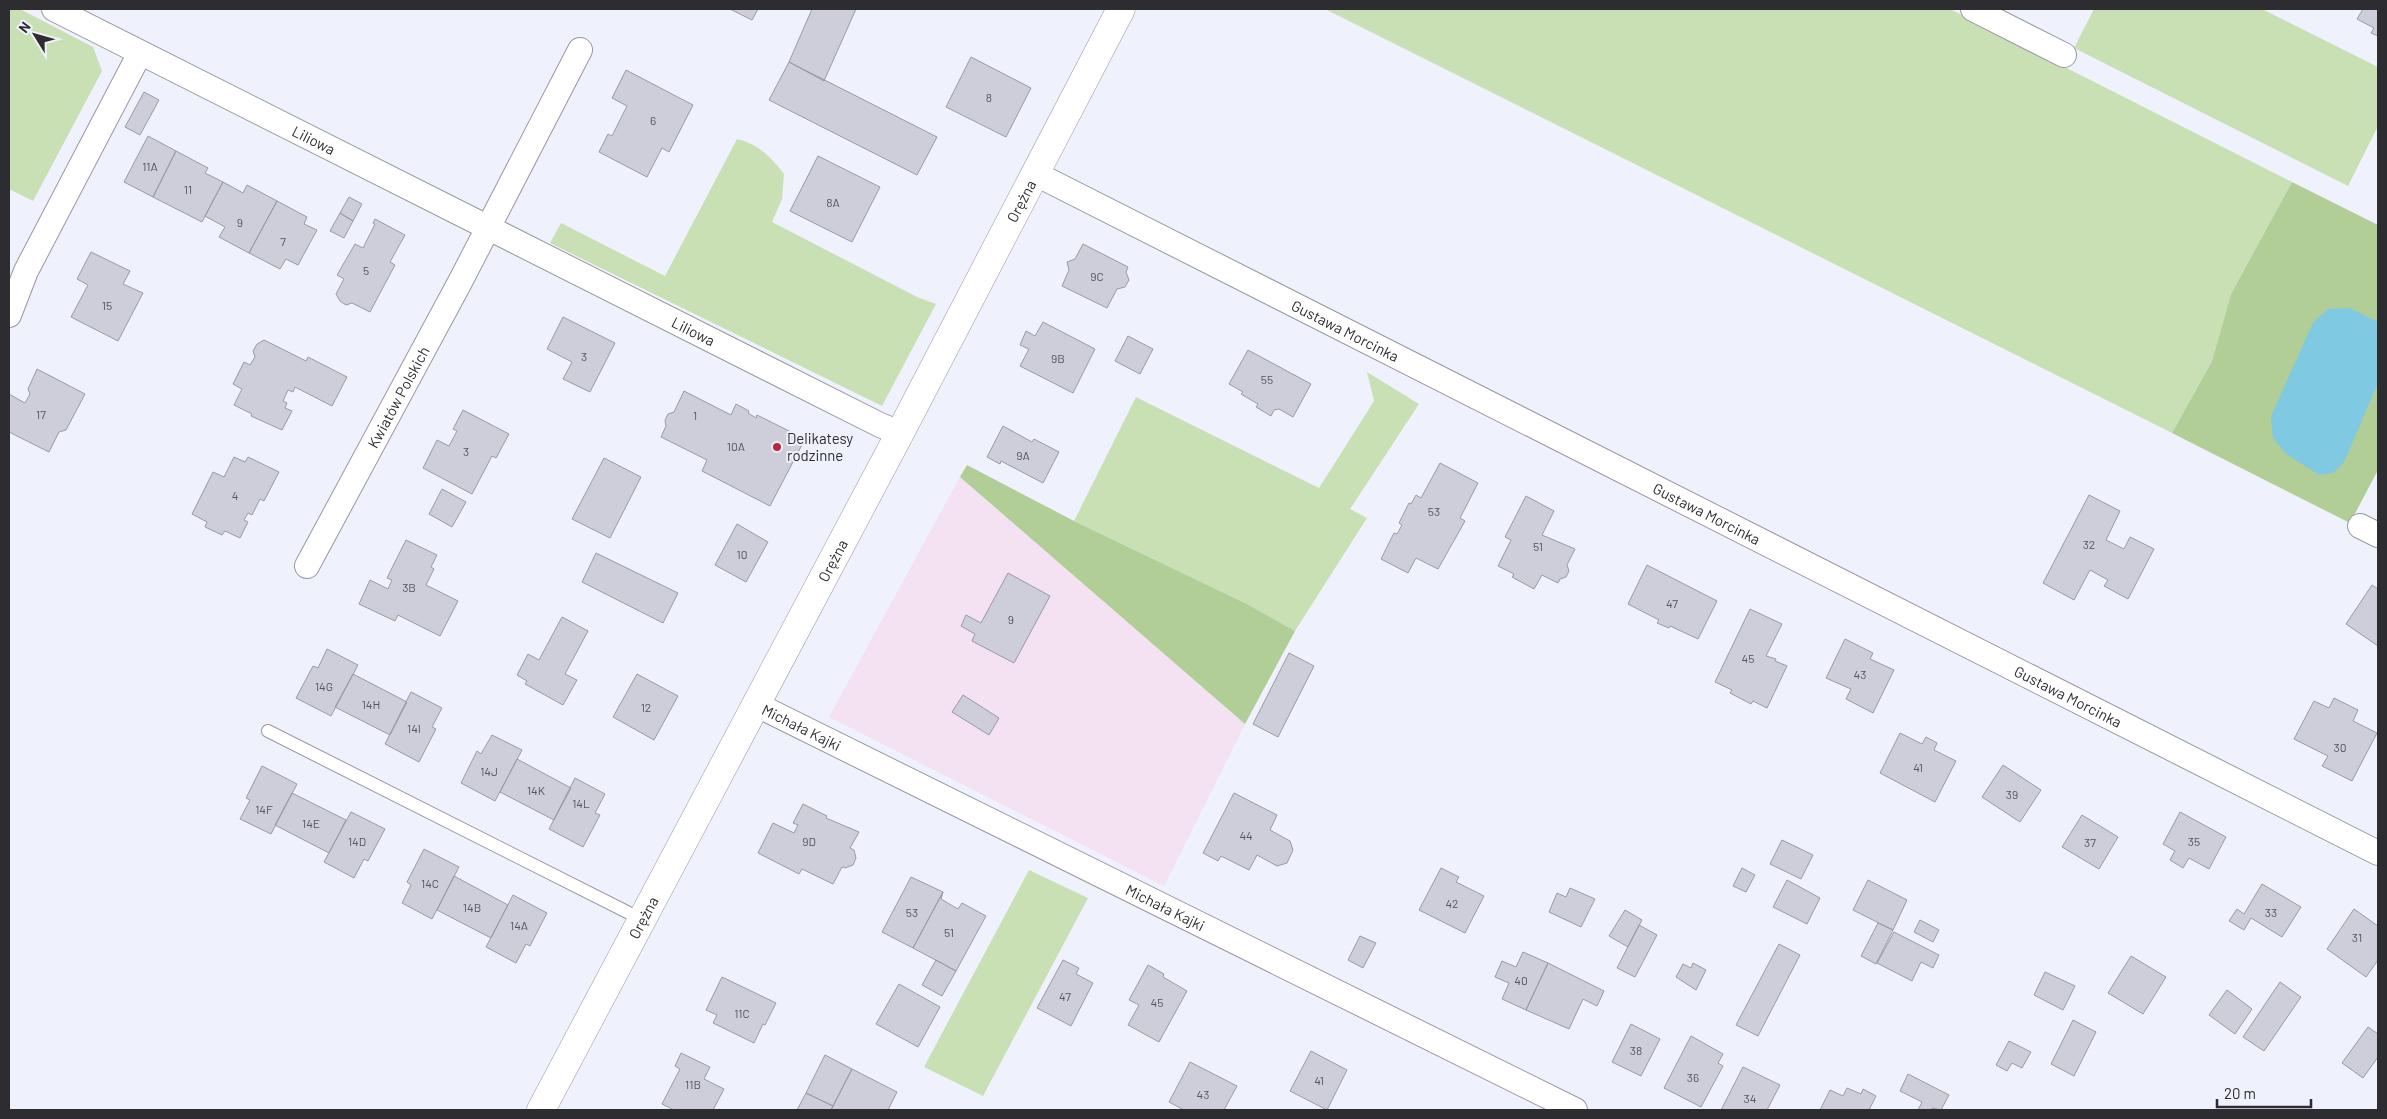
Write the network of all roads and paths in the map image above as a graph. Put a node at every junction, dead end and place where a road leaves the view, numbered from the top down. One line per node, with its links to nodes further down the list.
1 (54, 9): 5 (street, Liliowa)
2 (1121, 9): 7 (street, Orężna)
3 (1973, 9): 6 (street)
4 (580, 50): 8 (street)
5 (140, 53): 8 (street, Liliowa); 9 (street)
6 (2064, 55)
7 (1034, 173): 10 (street, Orężna); 14 (street, Gustawa Morcinka)
8 (488, 227): 10 (street, Liliowa); 11 (street, Kwiatów Polskich)
9 (9, 315)
10 (900, 432): 12 (street, Orężna)
11 (307, 566)
12 (755, 704): 15 (street, Orężna); 17 (street, Michała Kajki)
13 (268, 731): 15 (lane)
14 (2378, 853)
15 (641, 919): 16 (street, Orężna)
16 (541, 1110)
17 (1575, 1110)

